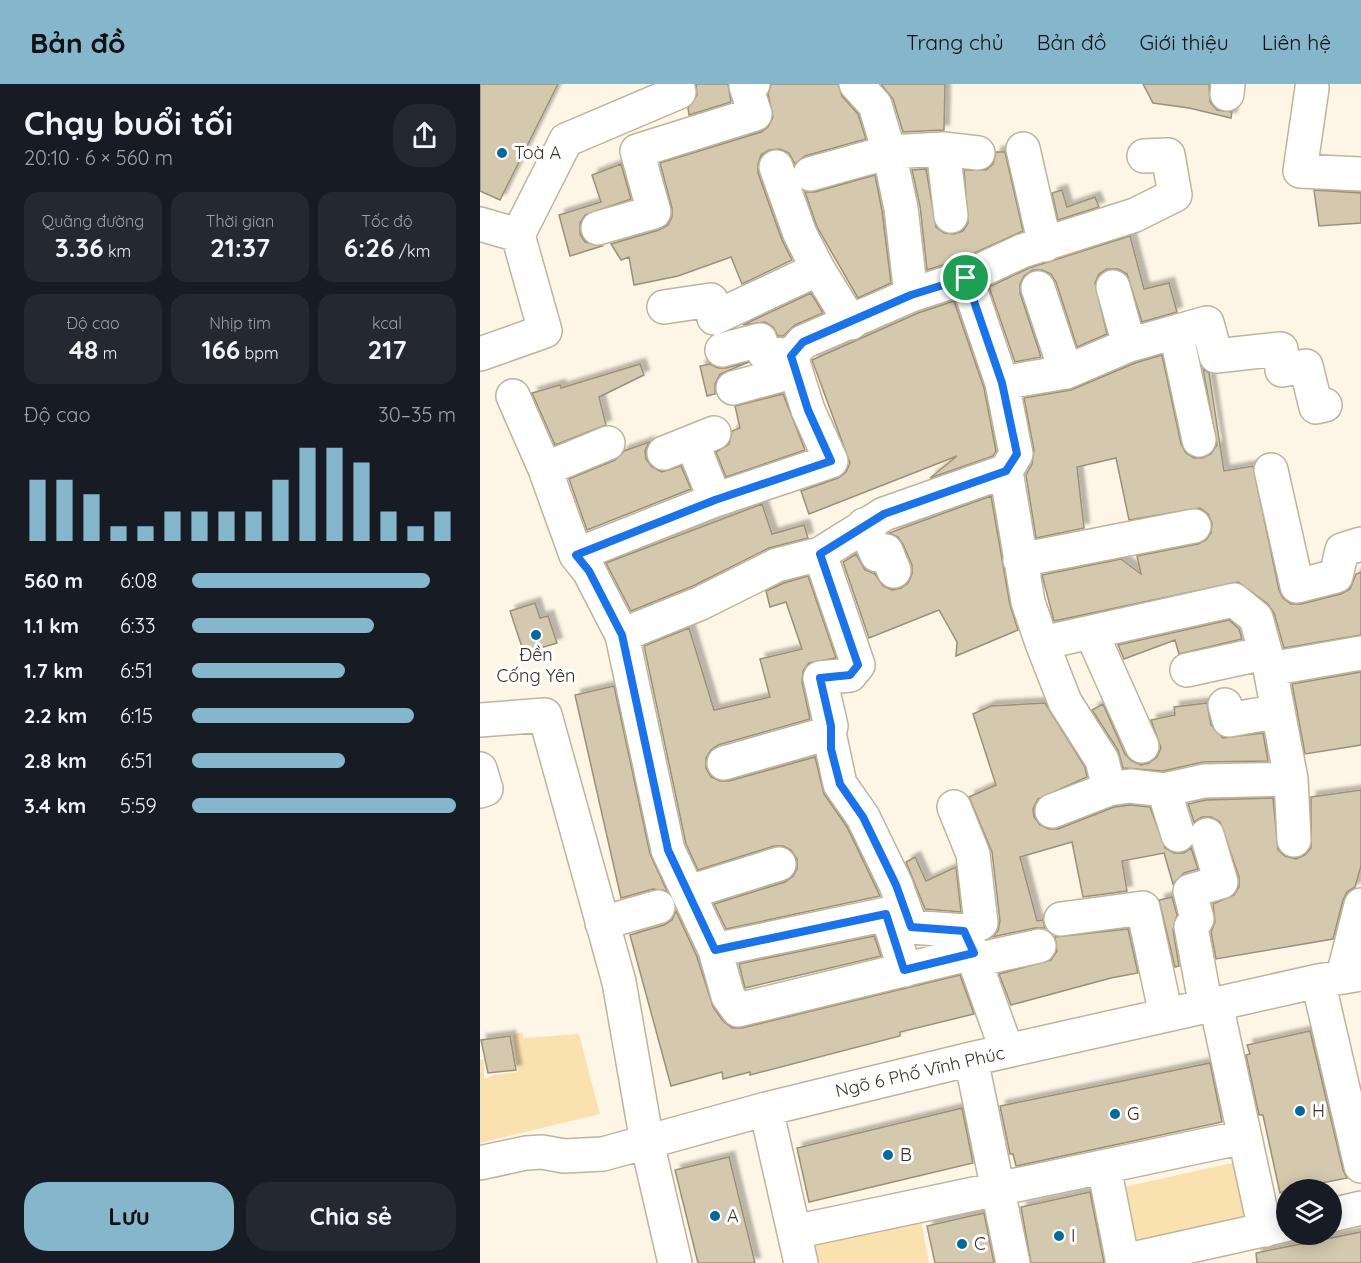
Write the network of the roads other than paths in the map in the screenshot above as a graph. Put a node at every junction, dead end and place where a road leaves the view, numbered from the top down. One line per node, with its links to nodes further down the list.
1 (676, 84): 16 (street)
2 (753, 84): 15 (street)
3 (856, 84): 7 (street)
4 (1312, 88): 12 (street)
5 (1023, 149): 17 (street)
6 (943, 150): 7 (street); 8 (street); 13 (street)
7 (889, 152): 11 (street); 22 (street)
8 (978, 153)
9 (1144, 156): 17 (street)
10 (776, 167): 18 (street)
11 (810, 174)
12 (1361, 174)
13 (951, 216)
14 (480, 224): 16 (street)
15 (598, 228)
16 (518, 235): 28 (street)
17 (1045, 245): 19 (street)
18 (818, 269): 23 (street); 24 (street)
19 (966, 278): 22 (street); 31 (street)
20 (1113, 287): 26 (street)
21 (1038, 288): 30 (street)
22 (911, 295): 24 (street)
23 (664, 306)
24 (851, 323): 29 (street)
25 (1176, 333): 26 (street); 34 (street); 35 (street)
26 (1129, 345): 30 (street)
27 (722, 350): 29 (street)
28 (480, 354)
29 (793, 364): 32 (street); 41 (street)
30 (1066, 372): 31 (street)
31 (1002, 383): 40 (street)
32 (733, 388)
33 (513, 396): 38 (street)
34 (1325, 405)
35 (1199, 440)
36 (608, 443): 38 (street)
37 (690, 443): 41 (street)
38 (545, 469): 46 (street)
39 (1271, 470): 44 (street)
40 (1006, 471): 42 (street); 47 (street)
41 (715, 500): 46 (street)
42 (864, 525): 45 (street); 48 (street)
43 (1194, 526): 47 (street)
44 (1361, 544)
45 (820, 554): 50 (street); 58 (street)
46 (576, 555): 50 (street)
47 (1020, 560): 51 (street)
48 (894, 570)
49 (1091, 632): 51 (street); 53 (street); 59 (street)
50 (622, 635): 70 (street)
51 (1042, 643): 63 (street)
52 (1361, 653): 53 (street)
53 (1268, 661): 54 (street); 56 (street)
54 (1187, 670)
55 (1226, 705): 56 (street)
56 (1278, 711): 62 (street)
57 (480, 720): 74 (street)
58 (829, 733): 60 (street); 76 (street)
59 (1142, 746)
60 (724, 763)
61 (480, 769): 65 (street)
62 (1291, 779): 64 (street); 68 (street)
63 (1109, 789): 64 (street); 67 (street)
64 (1164, 790): 80 (street)
65 (480, 791)
66 (954, 807): 76 (street)
67 (1052, 811)
68 (1294, 840)
69 (779, 864): 70 (street)
70 (689, 892): 77 (street)
71 (1361, 905): 79 (street)
72 (658, 907): 74 (street)
73 (1061, 919): 81 (street)
74 (602, 923): 87 (street)
75 (1039, 946): 76 (street)
76 (971, 948): 78 (street); 82 (street)
77 (715, 950): 78 (street); 78 (street)
78 (904, 970)
79 (1341, 977): 80 (street, Ngõ 6 Phố Vĩnh Phúc); 85 (street)
80 (1211, 1006): 81 (street, Ngõ 6 Phố Vĩnh Phúc); 86 (street)
81 (1166, 1015): 82 (street, Ngõ 6 Phố Vĩnh Phúc)
82 (1007, 1051): 83 (street, Ngõ 6 Phố Vĩnh Phúc)
83 (971, 1059): 84 (street, Ngõ 6 Phố Vĩnh Phúc); 91 (street)
84 (766, 1109): 87 (street, Ngõ 6 Phố Vĩnh Phúc); 95 (street)
85 (1357, 1125): 89 (street)
86 (1244, 1137): 90 (street); 94 (street)
87 (647, 1142): 88 (street, Ngõ 6 Phố Vĩnh Phúc); 97 (street)
88 (480, 1162)
89 (1361, 1166)
90 (1104, 1167): 91 (street); 96 (street)
91 (998, 1189): 95 (street); 98 (street)
92 (1361, 1208): 93 (street)
93 (1342, 1213)
94 (1276, 1227): 96 (street)
95 (797, 1248)
96 (1123, 1262)
97 (675, 1263)
98 (1013, 1263)

